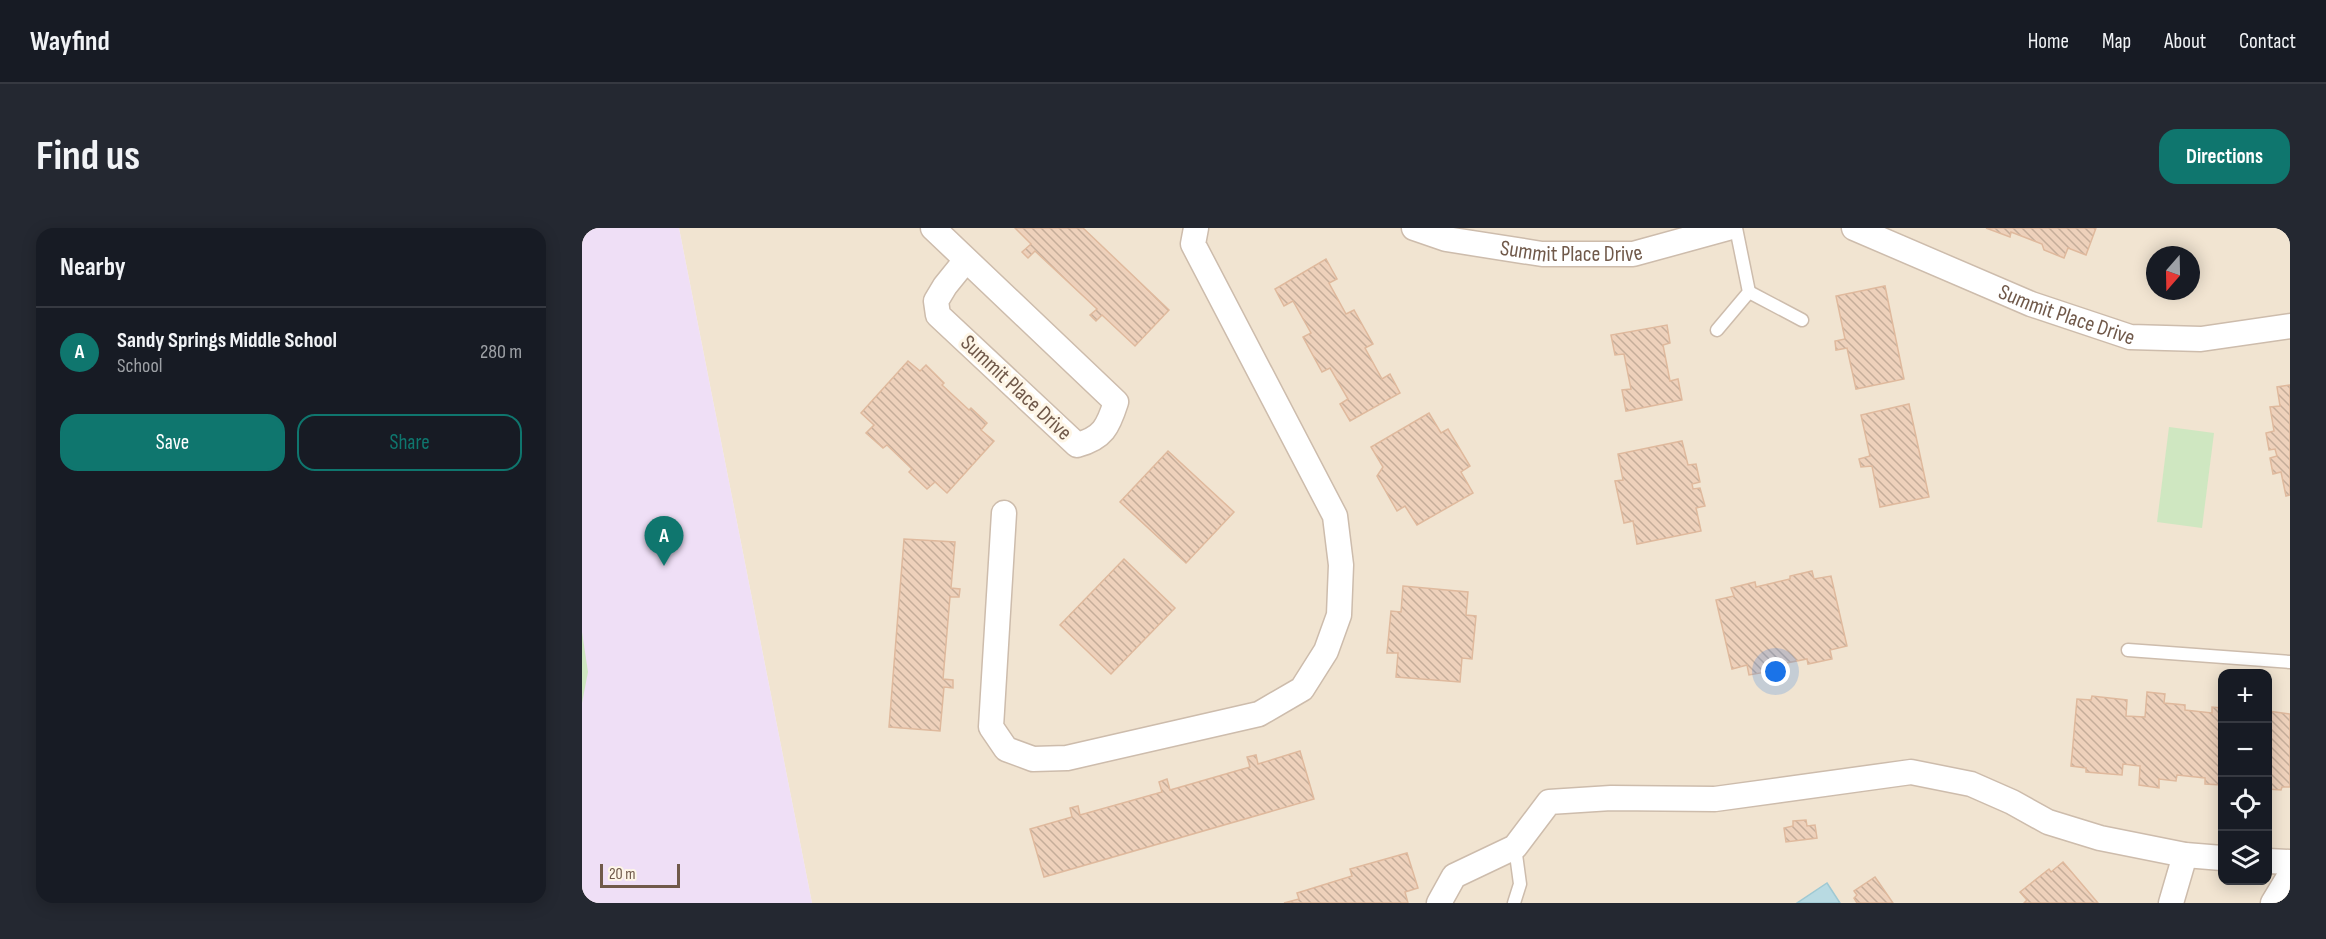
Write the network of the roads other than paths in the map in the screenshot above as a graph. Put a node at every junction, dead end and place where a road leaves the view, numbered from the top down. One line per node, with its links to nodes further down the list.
1 (933, 228): 7 (street, Summit Place Drive)
2 (1196, 228): 12 (street)
3 (1414, 228): 4 (street, Summit Place Drive)
4 (1728, 228)
5 (1736, 228): 8 (lane)
6 (1854, 228): 10 (street, Summit Place Drive)
7 (966, 260): 7 (street, Summit Place Drive)
8 (1749, 292): 9 (lane); 11 (lane)
9 (1802, 320)
10 (2290, 326)
11 (1717, 330)
12 (1004, 513)
13 (2128, 650): 14 (lane)
14 (2290, 662)
15 (1515, 847): 16 (street); 21 (street); 22 (lane)
16 (2185, 855): 17 (street); 23 (street)
17 (2218, 858)
18 (2272, 861): 19 (street)
19 (2290, 862)
20 (2290, 875): 24 (street)
21 (1440, 903)
22 (1514, 903)
23 (2171, 903)
24 (2273, 903)

